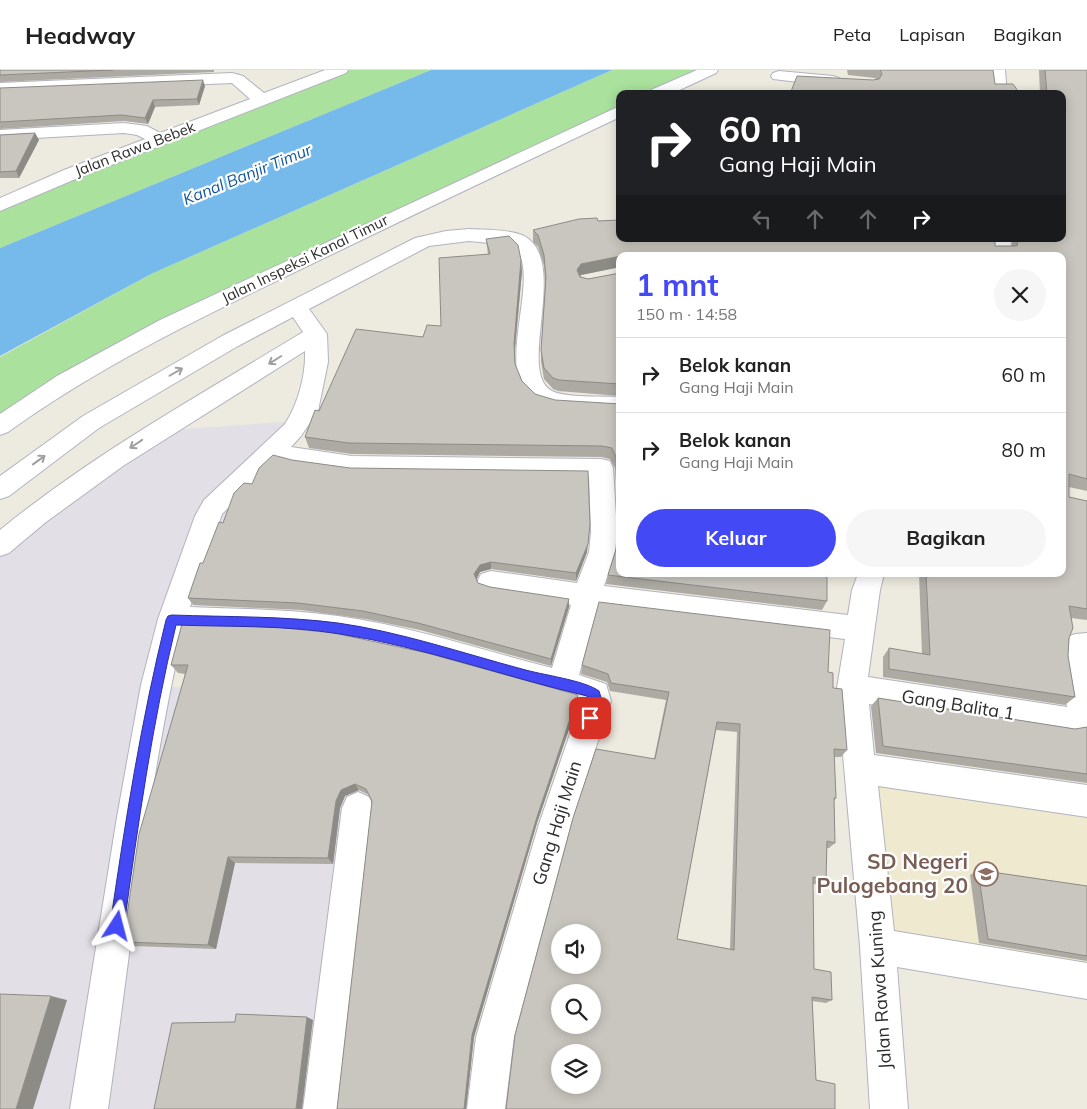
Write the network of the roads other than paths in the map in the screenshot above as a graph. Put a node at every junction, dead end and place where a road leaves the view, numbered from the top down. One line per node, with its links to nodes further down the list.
1 (340, 70): 9 (street, Jalan Rawa Bebek)
2 (710, 70): 7 (street)
3 (997, 70): 8 (street)
4 (773, 78): 5 (street)
5 (851, 82)
6 (0, 88): 9 (street)
7 (666, 90)
8 (999, 90)
9 (266, 98): 12 (street, Jalan Rawa Bebek)
10 (616, 113): 19 (street, Jalan Inspeksi Kanal Timur)
11 (0, 135): 12 (street)
12 (159, 140): 14 (street, Jalan Rawa Bebek)
13 (0, 191): 14 (street)
14 (20, 195): 15 (street, Jalan Rawa Bebek)
15 (0, 204)
16 (297, 308): 17 (street); 18 (street); 21 (street, one-way to 16)
17 (316, 334): 20 (street); 22 (street, one-way to 22)
18 (616, 405)
19 (0, 426)
20 (272, 451): 25 (street); 26 (street)
21 (0, 489)
22 (0, 546)
23 (870, 577): 27 (street, Jalan Rawa Kuning)
24 (491, 582): 25 (street)
25 (586, 596): 27 (street); 29 (street)
26 (172, 620): 29 (street, Gang Haji Main); 36 (street)
27 (860, 629): 30 (street, Jalan Rawa Kuning)
28 (1087, 646): 30 (street, Gang Balita 1)
29 (562, 685): 38 (street, Gang Haji Main)
30 (852, 688): 31 (street, Jalan Rawa Kuning)
31 (860, 768): 32 (street); 34 (street, Jalan Rawa Kuning)
32 (1087, 801)
33 (358, 808): 37 (street)
34 (878, 946): 35 (street); 39 (street, Jalan Rawa Kuning)
35 (1087, 981)
36 (89, 1109)
37 (322, 1109)
38 (486, 1109)
39 (889, 1109)

